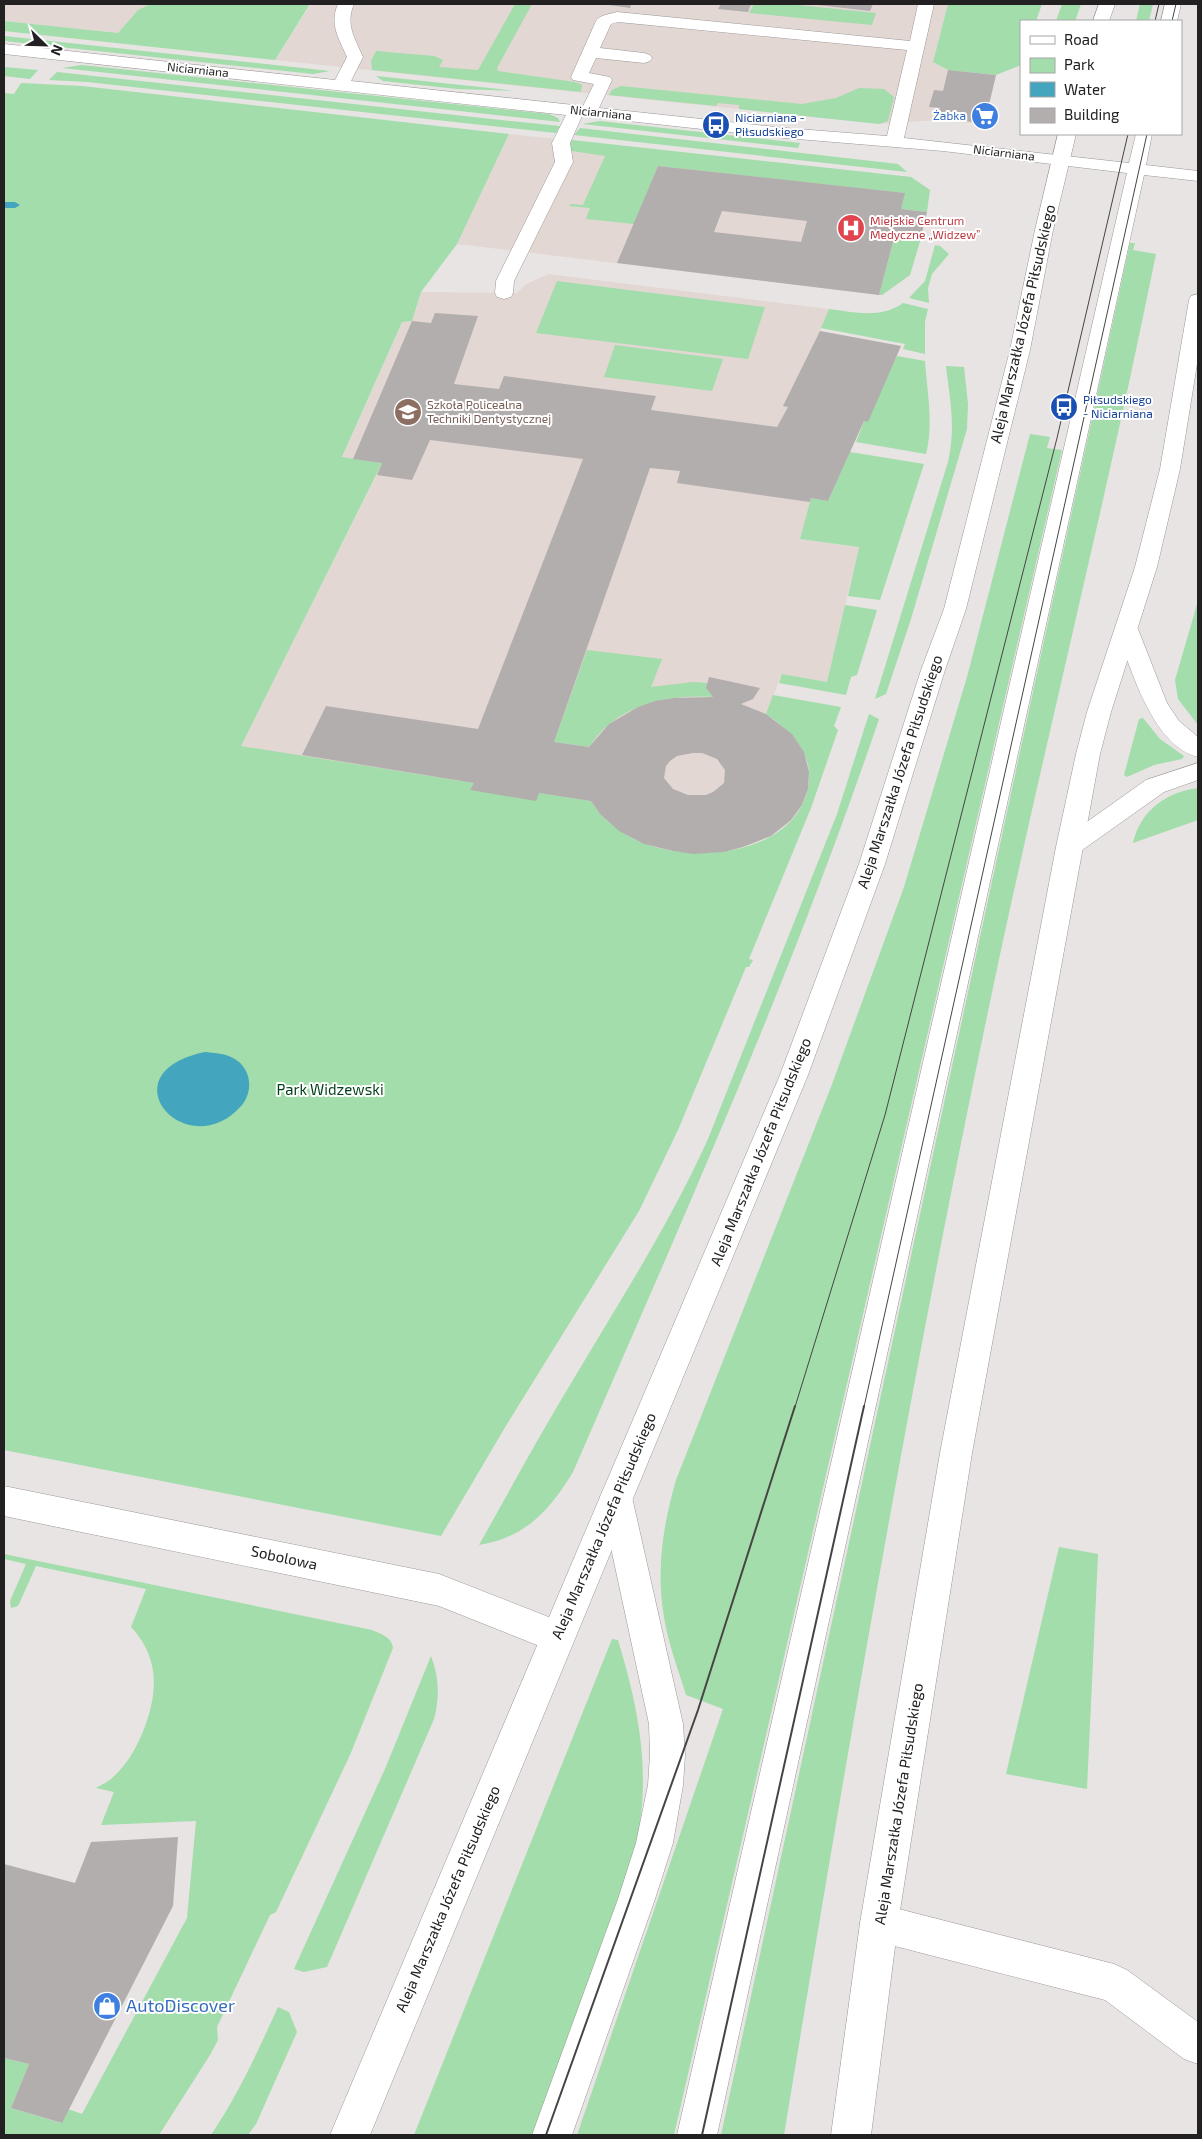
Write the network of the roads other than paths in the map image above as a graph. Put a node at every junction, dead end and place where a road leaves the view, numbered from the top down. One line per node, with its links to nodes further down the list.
1 (346, 4): 11 (main road)
2 (926, 4): 7 (main road)
3 (1107, 4): 5 (main road)
4 (1173, 4): 6 (main road)
5 (1101, 20)
6 (1169, 20)
7 (916, 46): 9 (main road); 15 (main road)
8 (4, 49): 11 (main road, Niciarniana)
9 (590, 52): 10 (main road); 12 (main road)
10 (644, 58)
11 (341, 85): 12 (main road, Niciarniana)
12 (583, 111): 15 (main road, Niciarniana); 19 (main road)
13 (1067, 135): 16 (main road, Aleja Marszałka Józefa Piłsudskiego)
14 (1144, 135): 17 (main road)
15 (894, 142): 16 (main road, Niciarniana)
16 (1059, 160): 17 (main road, Niciarniana); 25 (main road, Aleja Marszałka Józefa Piłsudskiego)
17 (1137, 169): 18 (main road, Niciarniana); 32 (main road)
18 (1198, 176)
19 (504, 293)
20 (1198, 300): 21 (main road, Aleja Marszałka Józefa Piłsudskiego)
21 (1127, 629): 22 (main road); 24 (main road, Aleja Marszałka Józefa Piłsudskiego)
22 (1198, 750)
23 (1198, 771): 24 (main road)
24 (1069, 846): 28 (main road, Aleja Marszałka Józefa Piłsudskiego)
25 (616, 1498): 27 (main road, Aleja Marszałka Józefa Piłsudskiego); 31 (main road)
26 (4, 1501): 27 (main road, Sobolowa)
27 (558, 1637): 30 (main road, Aleja Marszałka Józefa Piłsudskiego)
28 (879, 1923): 29 (main road); 33 (main road, Aleja Marszałka Józefa Piłsudskiego)
29 (1198, 2045)
30 (350, 2135)
31 (552, 2135)
32 (697, 2135)
33 (850, 2135)

